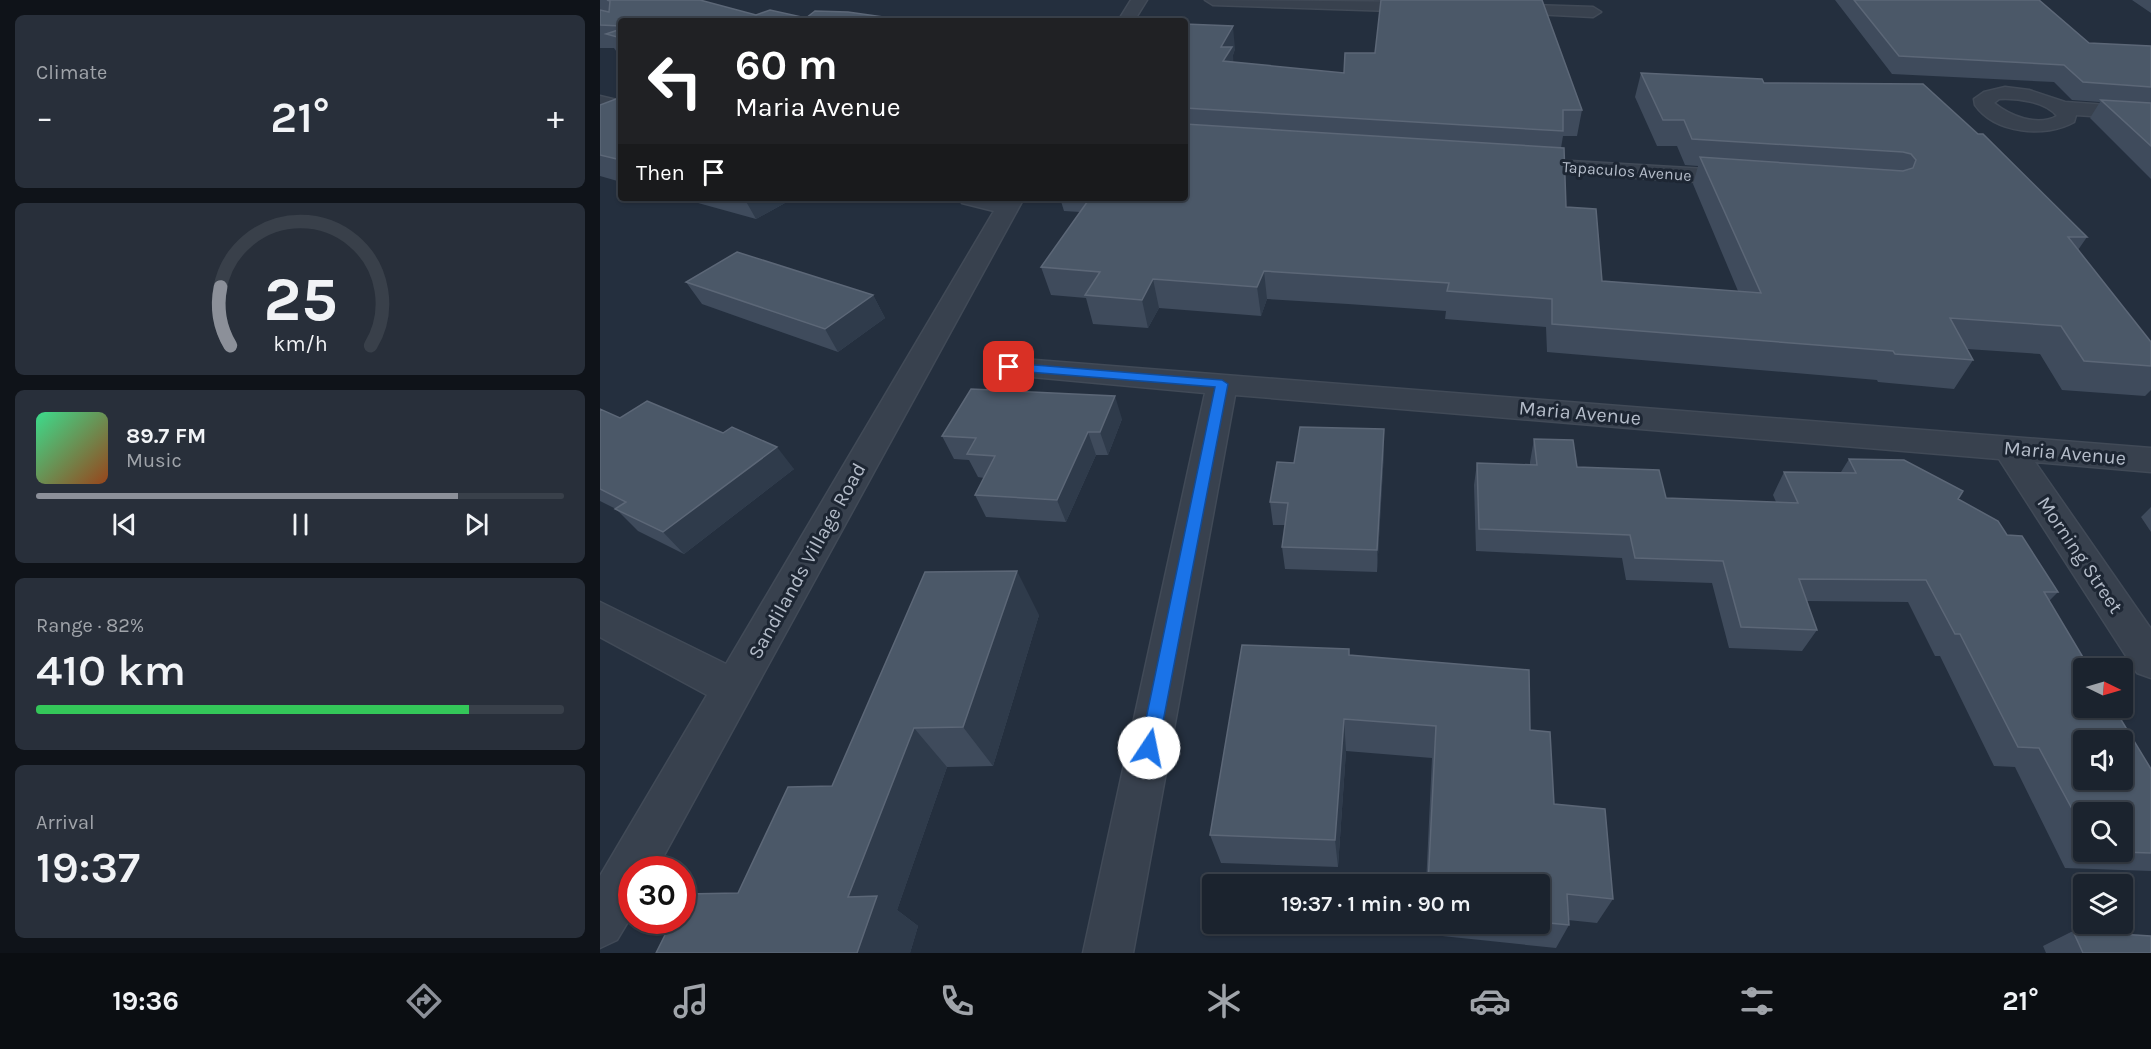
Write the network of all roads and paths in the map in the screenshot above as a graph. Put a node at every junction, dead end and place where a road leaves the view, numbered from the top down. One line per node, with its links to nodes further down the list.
1 (1139, 0): 6 (street)
2 (1214, 0): 3 (street)
3 (1439, 7)
4 (1486, 9): 5 (street)
5 (1593, 12)
6 (1128, 18)
7 (600, 102): 8 (street)
8 (618, 106)
9 (2058, 106): 10 (street)
10 (2151, 114)
11 (1496, 162): 12 (street, Tapaculos Avenue)
12 (1758, 180)
13 (994, 201): 14 (street)
14 (1010, 203): 21 (street, Sandilands Village Road)
15 (1009, 367): 16 (street, Maria Avenue)
16 (1222, 384): 17 (street, Maria Avenue); 23 (street)
17 (2008, 448): 18 (street, Maria Avenue); 20 (street, Morning Street)
18 (2151, 460)
19 (600, 618): 21 (street)
20 (2151, 662)
21 (734, 689): 22 (street, Sandilands Village Road)
22 (600, 923)
23 (1108, 953)

